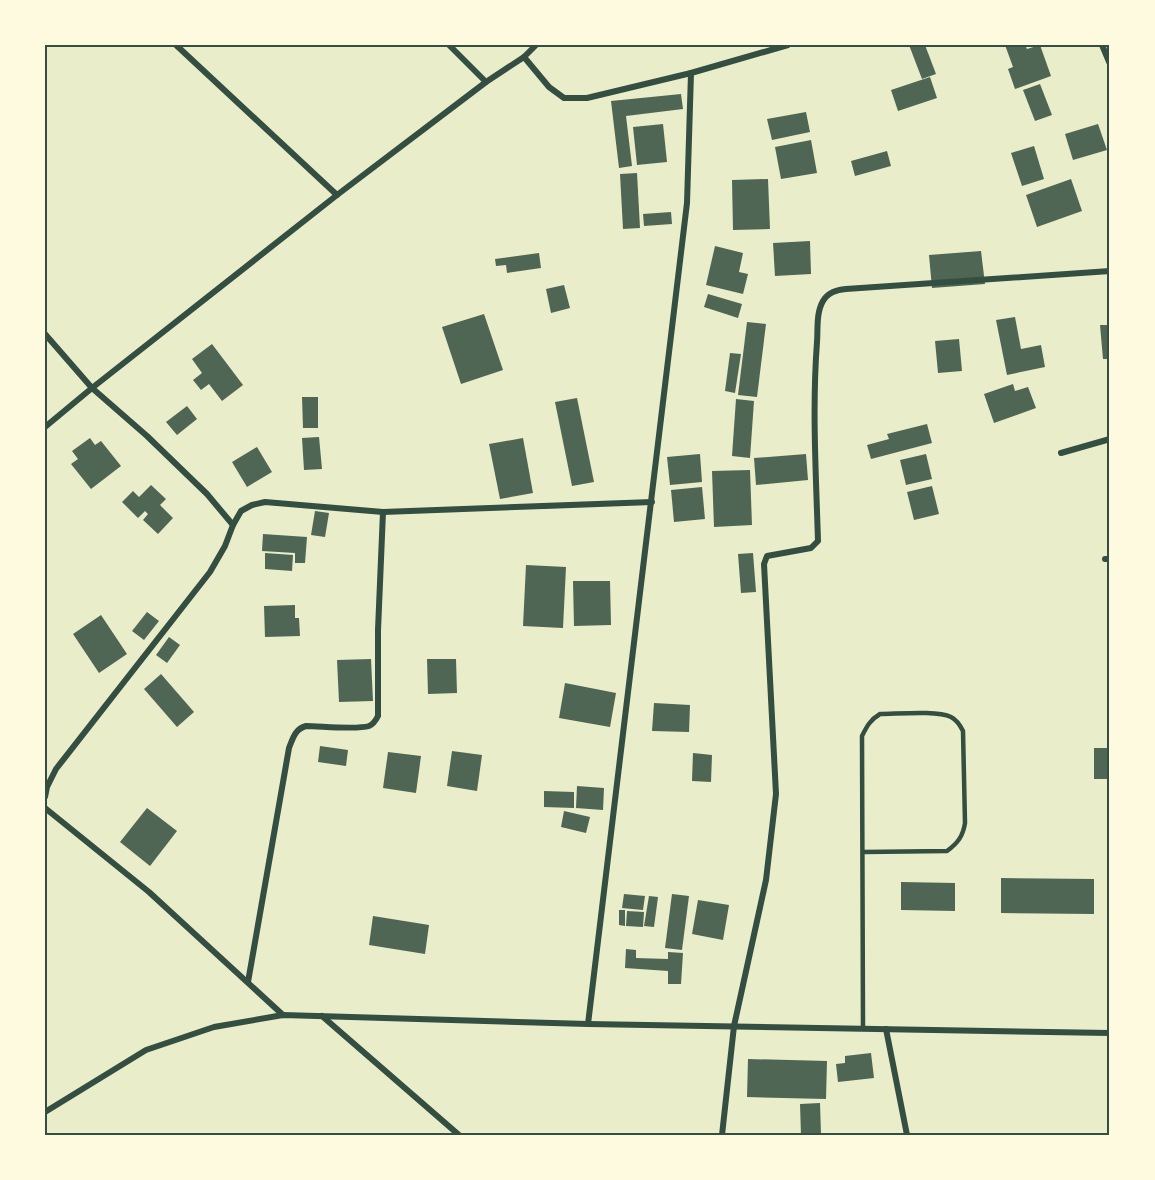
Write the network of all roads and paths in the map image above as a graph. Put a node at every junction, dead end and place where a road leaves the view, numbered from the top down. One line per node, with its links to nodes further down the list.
1 (176, 45): 10 (street)
2 (449, 45): 9 (street)
3 (536, 45): 6 (street)
4 (788, 45): 8 (street)
5 (1102, 45): 7 (street)
6 (525, 57): 8 (street); 9 (street)
7 (1110, 64)
8 (691, 73): 17 (street)
9 (486, 82): 10 (street)
10 (337, 195): 13 (street)
11 (1110, 271): 27 (street)
12 (45, 334): 13 (street)
13 (92, 388): 14 (street); 19 (street)
14 (45, 427)
15 (1110, 439): 16 (street)
16 (1061, 453)
17 (652, 502): 18 (street); 26 (street)
18 (383, 512): 19 (street); 23 (street)
19 (233, 525): 20 (street)
20 (45, 796)
21 (45, 808): 23 (street)
22 (863, 852): 22 (lane); 28 (lane)
23 (248, 982): 24 (street)
24 (283, 1015): 25 (street); 31 (street)
25 (322, 1016): 26 (street); 32 (street)
26 (588, 1023): 27 (street)
27 (734, 1026): 28 (street); 33 (street)
28 (863, 1029): 29 (street)
29 (886, 1029): 30 (street); 34 (street)
30 (1110, 1034)
31 (45, 1112)
32 (459, 1135)
33 (722, 1135)
34 (907, 1135)

